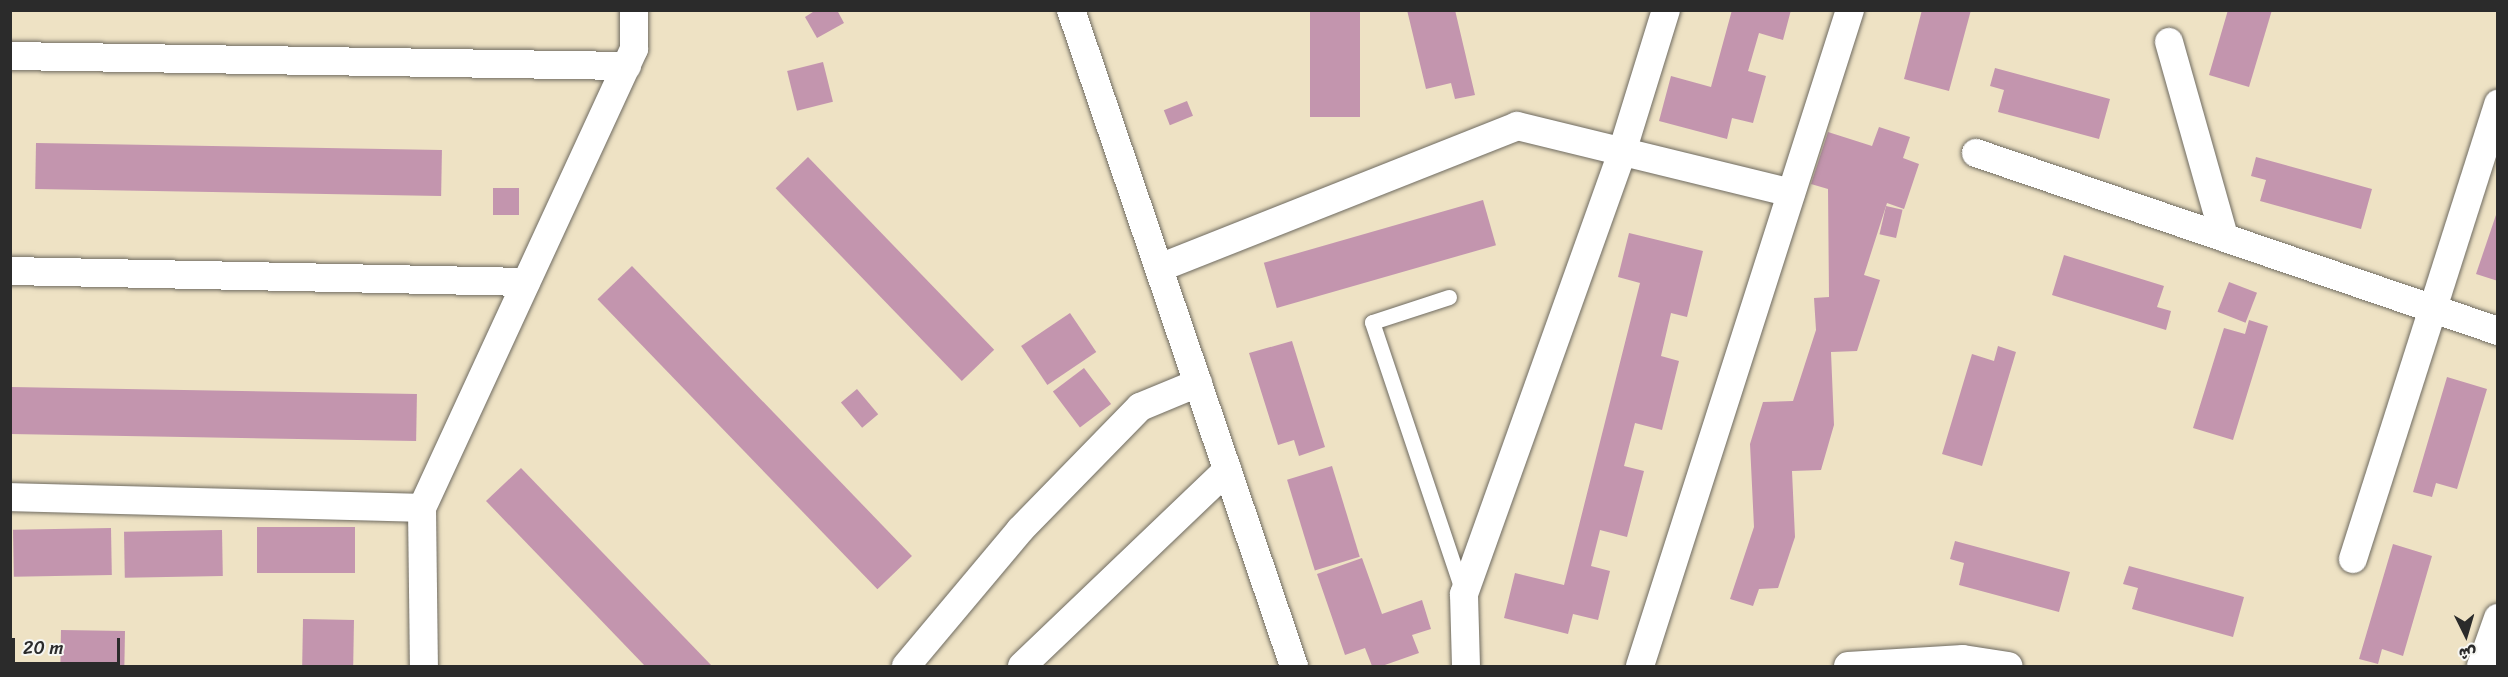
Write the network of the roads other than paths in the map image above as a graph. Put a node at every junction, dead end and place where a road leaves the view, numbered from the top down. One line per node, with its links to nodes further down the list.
1 (634, 10): 7 (street)
2 (1071, 10): 13 (street)
3 (1666, 10): 9 (street)
4 (1850, 10): 11 (street)
5 (2169, 42): 12 (street)
6 (10, 56): 7 (street)
7 (627, 66): 15 (street)
8 (2498, 104): 17 (street)
9 (1622, 152): 11 (street); 13 (street); 24 (street)
10 (1976, 153): 12 (street)
11 (1791, 193): 31 (street)
12 (2223, 237): 17 (street)
13 (1159, 268): 19 (street)
14 (10, 271): 15 (street)
15 (526, 282): 22 (street)
16 (1449, 297): 24 (lane)
17 (2434, 309): 18 (street); 23 (street)
18 (2498, 331)
19 (1198, 383): 20 (street); 27 (street)
20 (1227, 470): 28 (street); 29 (street)
21 (10, 497): 22 (street)
22 (422, 508): 26 (street)
23 (2353, 558)
24 (1464, 594): 30 (street)
25 (2498, 618): 34 (street)
26 (424, 666)
27 (906, 666)
28 (1022, 666)
29 (1294, 666)
30 (1466, 666)
31 (1640, 666)
32 (1848, 666): 33 (street)
33 (2008, 666)
34 (2481, 666)

